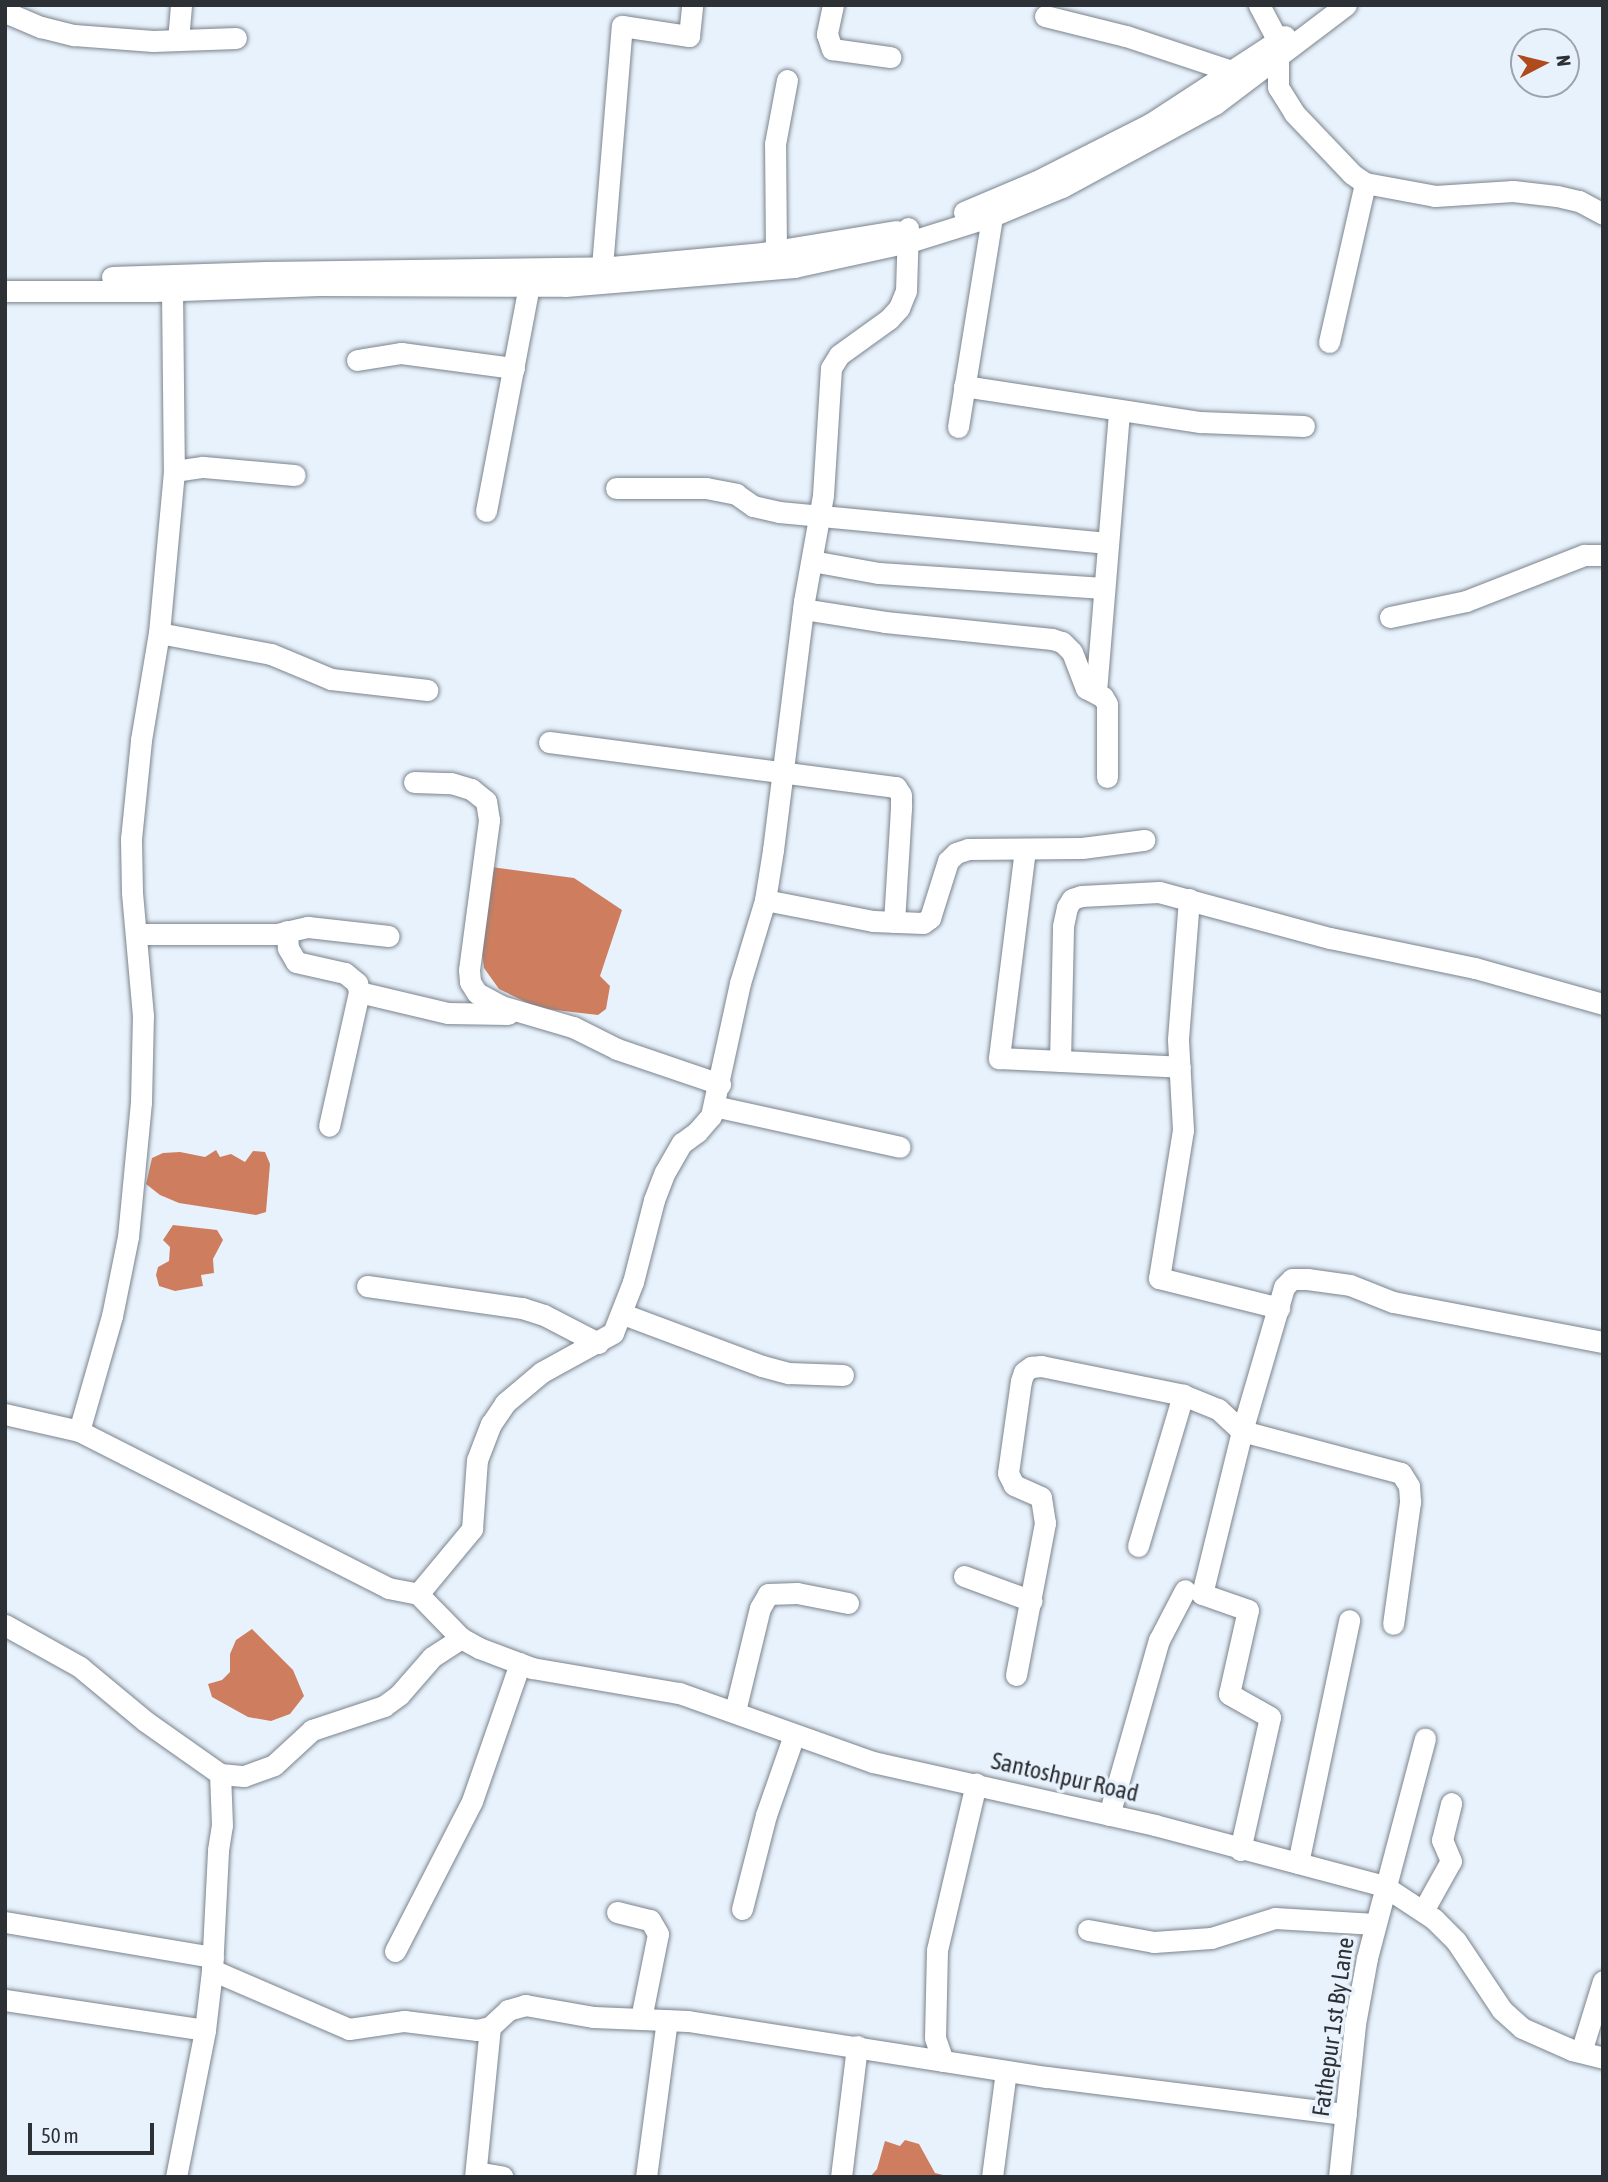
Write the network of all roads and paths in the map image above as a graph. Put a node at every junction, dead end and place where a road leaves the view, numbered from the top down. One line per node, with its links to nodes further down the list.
1 (181, 5): 10 (street)
2 (692, 5): 20 (street)
3 (833, 5): 12 (street)
4 (1259, 5): 11 (street)
5 (1325, 5): 11 (street)
6 (1346, 5): 11 (street)
7 (5, 12): 10 (street)
8 (1045, 16): 13 (street)
9 (236, 38): 10 (street)
10 (178, 40)
11 (1278, 50): 13 (street); 15 (street); 17 (street)
12 (890, 57)
13 (1231, 71): 18 (street)
14 (787, 80): 19 (street)
15 (1365, 183): 16 (street); 25 (street)
16 (1603, 214)
17 (992, 216): 18 (street); 28 (street)
18 (909, 235): 19 (street); 22 (street); 36 (street)
19 (776, 251): 20 (street)
20 (602, 267): 21 (street)
21 (5, 280)
22 (529, 286): 23 (street); 27 (street)
23 (172, 290): 24 (street); 32 (street)
24 (5, 291)
25 (1329, 342)
26 (357, 360): 27 (street)
27 (514, 368): 35 (street)
28 (964, 386): 29 (street); 31 (street)
29 (1119, 410): 30 (street); 37 (street)
30 (1304, 426)
31 (958, 427)
32 (174, 471): 33 (street); 43 (street)
33 (295, 475)
34 (616, 488): 36 (street)
35 (486, 511)
36 (821, 514): 37 (street); 39 (street)
37 (1108, 543): 40 (street)
38 (1603, 555): 42 (street)
39 (812, 561): 40 (street); 41 (street)
40 (1104, 588): 45 (street)
41 (803, 609): 45 (street); 47 (street)
42 (1390, 617)
43 (159, 633): 44 (street); 56 (street)
44 (427, 690)
45 (1096, 692): 48 (street)
46 (549, 742): 47 (street)
47 (783, 773): 53 (street); 54 (street)
48 (1107, 777)
49 (414, 782): 60 (street)
50 (1144, 840): 51 (street)
51 (1025, 849): 54 (street); 61 (street)
52 (1189, 899): 59 (street); 61 (street); 62 (street)
53 (765, 900): 54 (street); 63 (street)
54 (894, 922)
55 (288, 931): 56 (street); 57 (street); 58 (street)
56 (136, 934): 76 (street)
57 (388, 936)
58 (359, 992): 60 (street); 65 (street)
59 (1603, 1004)
60 (528, 1014): 63 (street)
61 (1060, 1061): 62 (street)
62 (1180, 1067): 68 (street)
63 (720, 1084): 64 (street)
64 (714, 1106): 66 (street); 69 (street)
65 (329, 1126)
66 (900, 1147)
67 (367, 1286): 71 (street)
68 (1279, 1308): 70 (street); 75 (street)
69 (622, 1314): 71 (street); 72 (street)
70 (1603, 1342)
71 (598, 1343): 80 (street)
72 (843, 1375)
73 (1183, 1395): 75 (street); 77 (street); 81 (street)
74 (5, 1414): 76 (street)
75 (1242, 1430): 84 (street); 96 (street)
76 (79, 1431): 80 (street)
77 (1138, 1546)
78 (964, 1576): 81 (street)
79 (1185, 1590): 95 (street)
80 (418, 1594): 86 (street)
81 (1031, 1601): 88 (street)
82 (848, 1603): 89 (street)
83 (1349, 1620): 97 (street)
84 (1393, 1624)
85 (5, 1625): 92 (street)
86 (461, 1638): 87 (street, Santoshpur Road); 92 (street)
87 (520, 1663): 89 (street, Santoshpur Road); 105 (street)
88 (1016, 1675)
89 (735, 1711): 90 (street, Santoshpur Road)
90 (794, 1735): 93 (street, Santoshpur Road); 99 (street)
91 (1425, 1738): 98 (street, Fathepur 1st By Lane)
92 (220, 1774): 106 (street)
93 (976, 1784): 95 (street, Santoshpur Road); 116 (street)
94 (1451, 1803): 100 (street)
95 (1108, 1815): 96 (street, Santoshpur Road)
96 (1240, 1850): 97 (street, Santoshpur Road)
97 (1298, 1863): 98 (street, Santoshpur Road)
98 (1384, 1886): 100 (street, Santoshpur Road); 103 (street, Fathepur 1st By Lane)
99 (742, 1909)
100 (1423, 1911): 114 (street, Santoshpur Road)
101 (617, 1912): 109 (street)
102 (5, 1922): 106 (street)
103 (1375, 1924): 104 (street); 118 (street, Fathepur 1st By Lane)
104 (1088, 1930)
105 (395, 1951)
106 (212, 1964): 111 (street); 112 (street)
107 (1603, 1981): 114 (street)
108 (5, 2000): 112 (street)
109 (641, 2018): 110 (street); 111 (street)
110 (667, 2020): 113 (street); 122 (street)
111 (489, 2026): 119 (street)
112 (205, 2030): 120 (street)
113 (857, 2046): 116 (street); 123 (street)
114 (1581, 2052): 115 (street, Santoshpur Road)
115 (1603, 2058)
116 (943, 2061): 117 (street)
117 (1006, 2071): 118 (street); 124 (street)
118 (1346, 2113): 125 (street, Fathepur 1st By Lane)
119 (476, 2174): 121 (street)
120 (177, 2177)
121 (503, 2177)
122 (646, 2177)
123 (841, 2177)
124 (992, 2177)
125 (1339, 2177)

